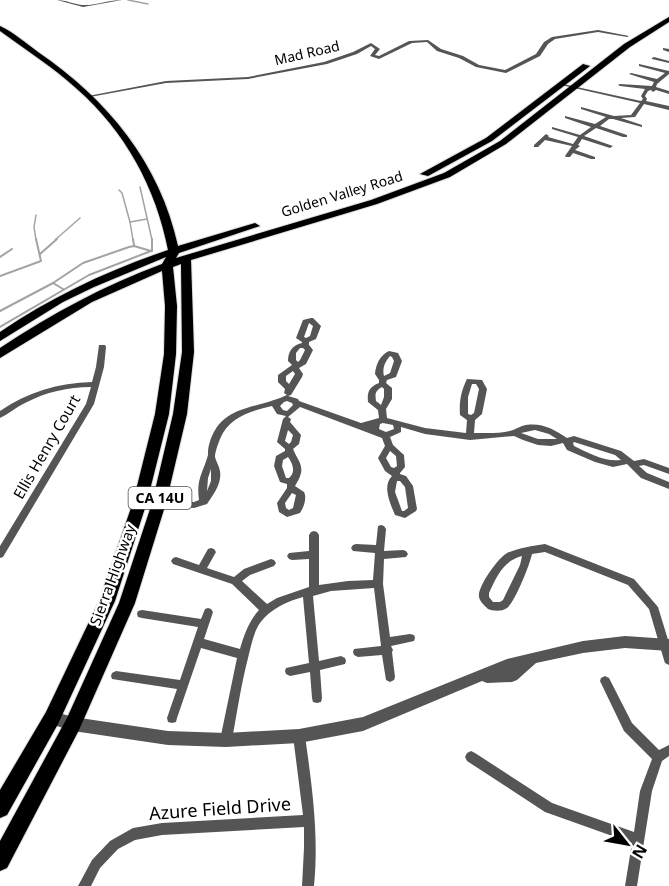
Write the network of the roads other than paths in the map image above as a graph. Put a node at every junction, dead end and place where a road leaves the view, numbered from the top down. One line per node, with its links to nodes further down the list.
1 (59, 0): 2 (street)
2 (120, 0)
3 (669, 12): 7 (main road, Golden Valley Road)
4 (669, 19): 18 (main road, Golden Valley Road)
5 (0, 20): 8 (main road, Sierra Highway / CA 14U)
6 (0, 28): 8 (main road, Sierra Highway / CA 14U)
7 (627, 36): 16 (main road, Golden Valley Road); 21 (street, Mad Road)
8 (31, 50): 21 (main road, Sierra Highway / CA 14U)
9 (654, 57): 10 (street)
10 (669, 62)
11 (641, 65): 12 (street)
12 (668, 72): 14 (street)
13 (631, 74): 14 (street)
14 (660, 79): 15 (street); 19 (street)
15 (669, 79)
16 (562, 85): 18 (street); 37 (main road, Golden Valley Road)
17 (620, 85): 19 (street)
18 (574, 88): 23 (street); 37 (main road, Golden Valley Road)
19 (653, 88): 20 (street); 23 (street)
20 (669, 93)
21 (90, 96): 37 (main road, Sierra Highway / CA 14U)
22 (591, 101): 26 (street)
23 (644, 101): 24 (street); 26 (street)
24 (669, 108)
25 (617, 109): 26 (street)
26 (613, 116): 28 (street); 29 (street)
27 (567, 117): 28 (street)
28 (595, 126): 31 (street); 32 (street)
29 (640, 126)
30 (554, 128): 32 (street)
31 (625, 136)
32 (581, 137): 34 (street); 35 (street)
33 (536, 146): 34 (street)
34 (577, 146): 36 (street)
35 (610, 146)
36 (593, 158)
37 (176, 258): 38 (main road, Golden Valley Road); 40 (main road, Golden Valley Road); 61 (main road, Sierra Highway / CA 14U); 97 (main road, Sierra Highway / CA 14U)
38 (0, 337)
39 (102, 347): 43 (street, Ellis Henry Court)
40 (0, 354)
41 (295, 366): 41 (street); 44 (street); 44 (street)
42 (382, 382): 47 (street); 47 (street)
43 (96, 384): 49 (street); 68 (street, Ellis Henry Court)
44 (289, 388): 45 (street)
45 (287, 398): 46 (street); 48 (street)
46 (278, 405): 48 (street); 61 (street)
47 (382, 409): 51 (street)
48 (292, 413): 51 (street); 57 (street); 57 (street)
49 (0, 415)
50 (471, 419): 54 (street)
51 (379, 425): 52 (street); 53 (street)
52 (397, 426): 53 (street); 54 (street)
53 (386, 436): 56 (street)
54 (470, 437): 55 (street)
55 (565, 441): 58 (street); 58 (street)
56 (389, 446): 56 (street)
57 (289, 451): 57 (street)
58 (630, 463): 59 (street); 60 (street)
59 (669, 471)
60 (669, 486)
61 (159, 503): 99 (main road, Sierra Highway / CA 14U)
62 (381, 529): 67 (street)
63 (314, 535): 70 (street)
64 (356, 548): 67 (street)
65 (528, 551): 65 (street); 84 (street)
66 (211, 552): 74 (street)
67 (380, 552): 69 (street); 76 (street)
68 (0, 554)
69 (403, 554)
70 (314, 555): 71 (street); 77 (street)
71 (292, 556)
72 (176, 561): 74 (street)
73 (271, 563): 75 (street)
74 (201, 568): 75 (street)
75 (235, 580): 78 (street)
76 (378, 584): 77 (street); 85 (street)
77 (311, 592): 78 (street); 90 (street)
78 (266, 610): 87 (street)
79 (208, 612): 81 (street)
80 (142, 614): 81 (street)
81 (203, 624): 83 (street)
82 (410, 638): 85 (street)
83 (197, 642): 87 (street); 95 (street)
84 (667, 645): 88 (street); 100 (street)
85 (387, 646): 86 (street); 93 (street)
86 (358, 652)
87 (244, 655): 101 (street)
88 (669, 660)
89 (340, 661): 90 (street)
90 (314, 665): 91 (street); 96 (street)
91 (290, 671)
92 (116, 676): 95 (street)
93 (390, 677)
94 (605, 681): 102 (street)
95 (184, 684): 98 (street)
96 (317, 698)
97 (52, 718): 99 (street); 104 (main road, Sierra Highway / CA 14U)
98 (172, 718)
99 (73, 724): 101 (street); 107 (main road, Sierra Highway / CA 14U)
100 (299, 736): 101 (street); 105 (street)
101 (226, 740)
102 (664, 753): 106 (street)
103 (471, 757): 106 (street)
104 (0, 808)
105 (310, 821): 108 (street, Azure Field Drive); 109 (street)
106 (639, 840): 110 (street)
107 (0, 861)
108 (84, 886)
109 (308, 886)
110 (631, 886)

